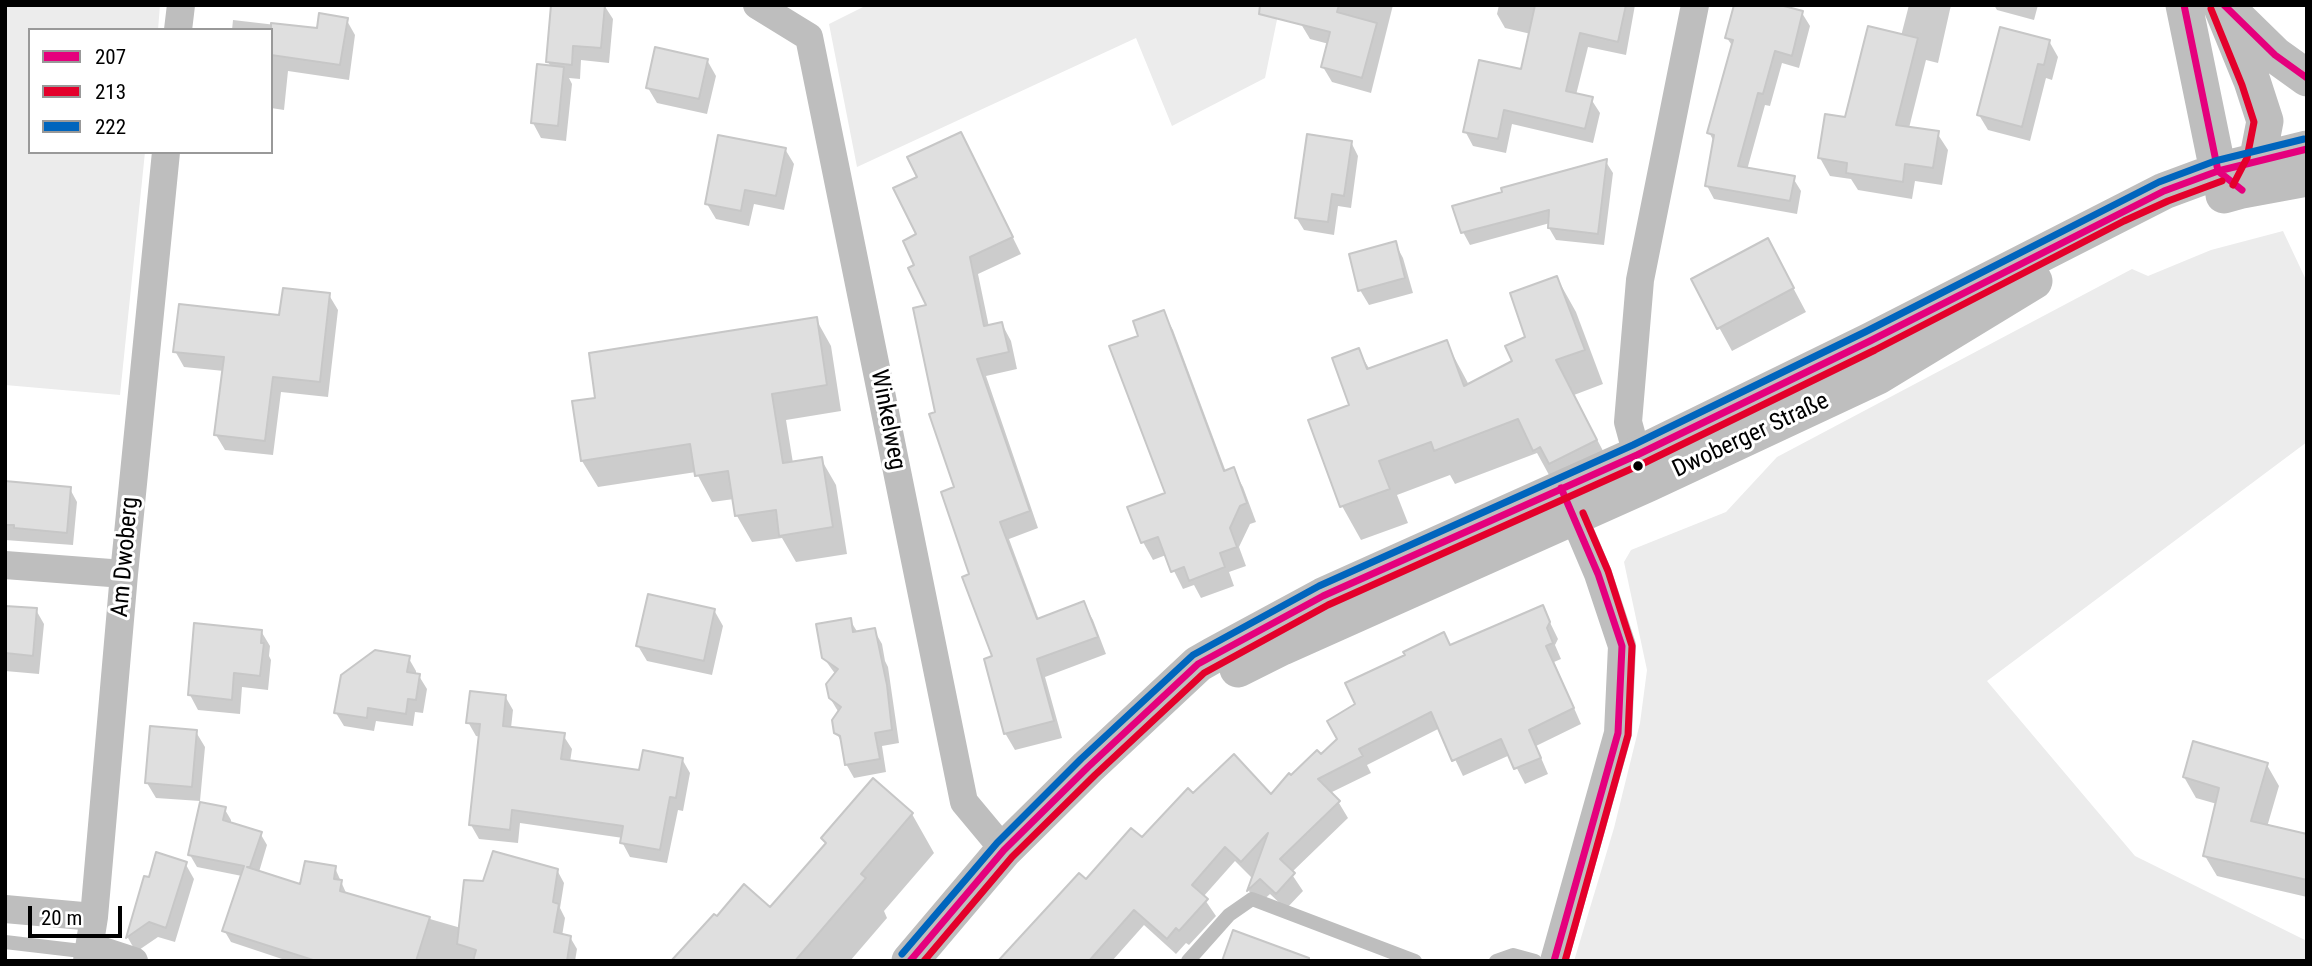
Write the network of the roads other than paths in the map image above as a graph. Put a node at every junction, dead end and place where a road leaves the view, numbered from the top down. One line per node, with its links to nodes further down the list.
1 (181, 5): 6 (street)
2 (757, 5): 16 (street, Winkelweg)
3 (1695, 5): 12 (street)
4 (2185, 5): 10 (street)
5 (2222, 5): 7 (street); 10 (street)
6 (178, 28)
7 (2307, 78)
8 (2307, 149): 10 (street, Dwoberger Straße)
9 (166, 154): 15 (street, Am Dwoberg)
10 (2239, 174): 11 (street, Dwoberger Straße); 12 (street, Dwoberger Straße)
11 (2307, 178)
12 (1643, 469): 13 (street, Dwoberger Straße)
13 (1567, 503): 16 (street, Dwoberger Straße); 27 (street)
14 (5, 565): 15 (street)
15 (124, 574): 18 (street, Am Dwoberg)
16 (1004, 850): 22 (street, Dwoberger Straße)
17 (5, 909): 18 (street)
18 (94, 917): 20 (street, Am Dwoberg)
19 (5, 942): 20 (lane)
20 (89, 953): 21 (street)
21 (134, 961)
22 (910, 961)
23 (1188, 961): 24 (lane)
24 (1415, 961)
25 (1496, 961): 26 (lane)
26 (1535, 961)
27 (1554, 961)

